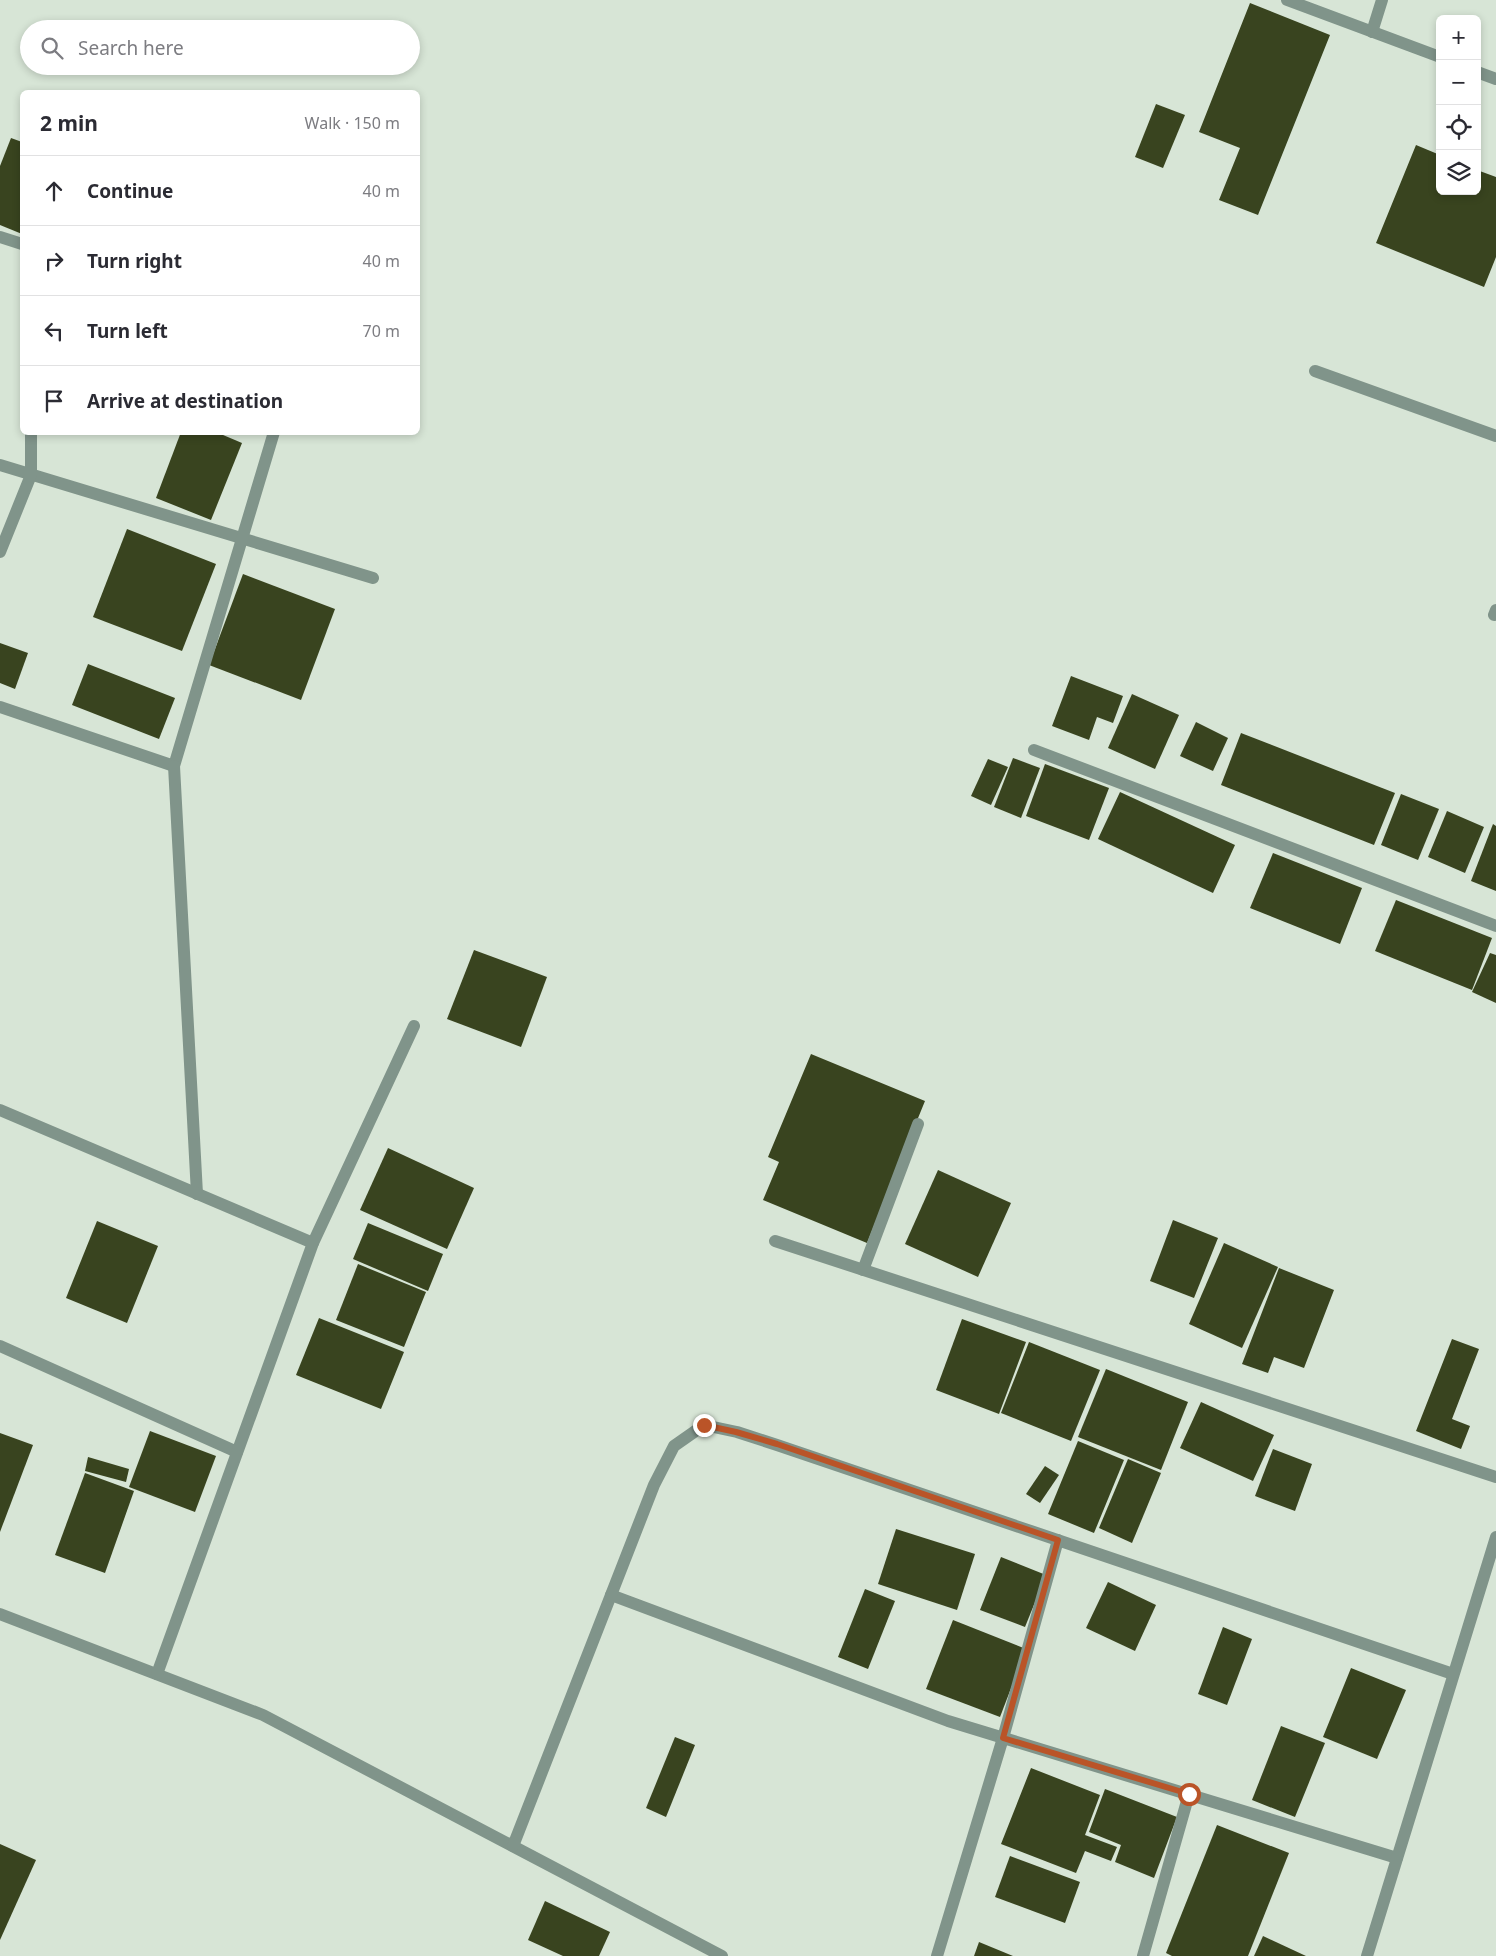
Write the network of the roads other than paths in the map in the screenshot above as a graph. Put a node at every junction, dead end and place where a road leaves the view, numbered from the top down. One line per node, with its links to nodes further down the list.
1 (1286, 0): 3 (street)
2 (1382, 0): 3 (street)
3 (1372, 32): 4 (street)
4 (1436, 56)
5 (1481, 73): 6 (street)
6 (1496, 79)
7 (0, 237): 8 (street)
8 (20, 243)
9 (1316, 371): 12 (street)
10 (31, 435): 14 (street)
11 (273, 435): 15 (street)
12 (1496, 436)
13 (0, 465): 14 (street)
14 (31, 475): 15 (street); 16 (street)
15 (241, 538): 17 (street); 20 (street)
16 (0, 552)
17 (373, 578)
18 (0, 707): 20 (street)
19 (1034, 750): 21 (street)
20 (174, 766): 25 (street)
21 (1496, 926)
22 (414, 1026): 27 (street)
23 (0, 1110): 25 (street)
24 (918, 1124): 28 (street)
25 (197, 1194): 27 (street)
26 (775, 1241): 28 (street)
27 (313, 1243): 30 (street)
28 (863, 1270): 31 (street)
29 (0, 1346): 30 (street)
30 (237, 1452): 36 (street)
31 (1496, 1477)
32 (1496, 1537): 37 (street)
33 (1058, 1540): 34 (street); 37 (street); 38 (street)
34 (611, 1595): 38 (street); 40 (street)
35 (0, 1614): 36 (street)
36 (157, 1674): 40 (street)
37 (1453, 1674): 41 (street)
38 (1003, 1738): 39 (street); 43 (street)
39 (1189, 1794): 41 (street); 44 (street)
40 (512, 1846): 42 (street)
41 (1397, 1858): 45 (street)
42 (722, 1956)
43 (937, 1956)
44 (1143, 1956)
45 (1367, 1956)

